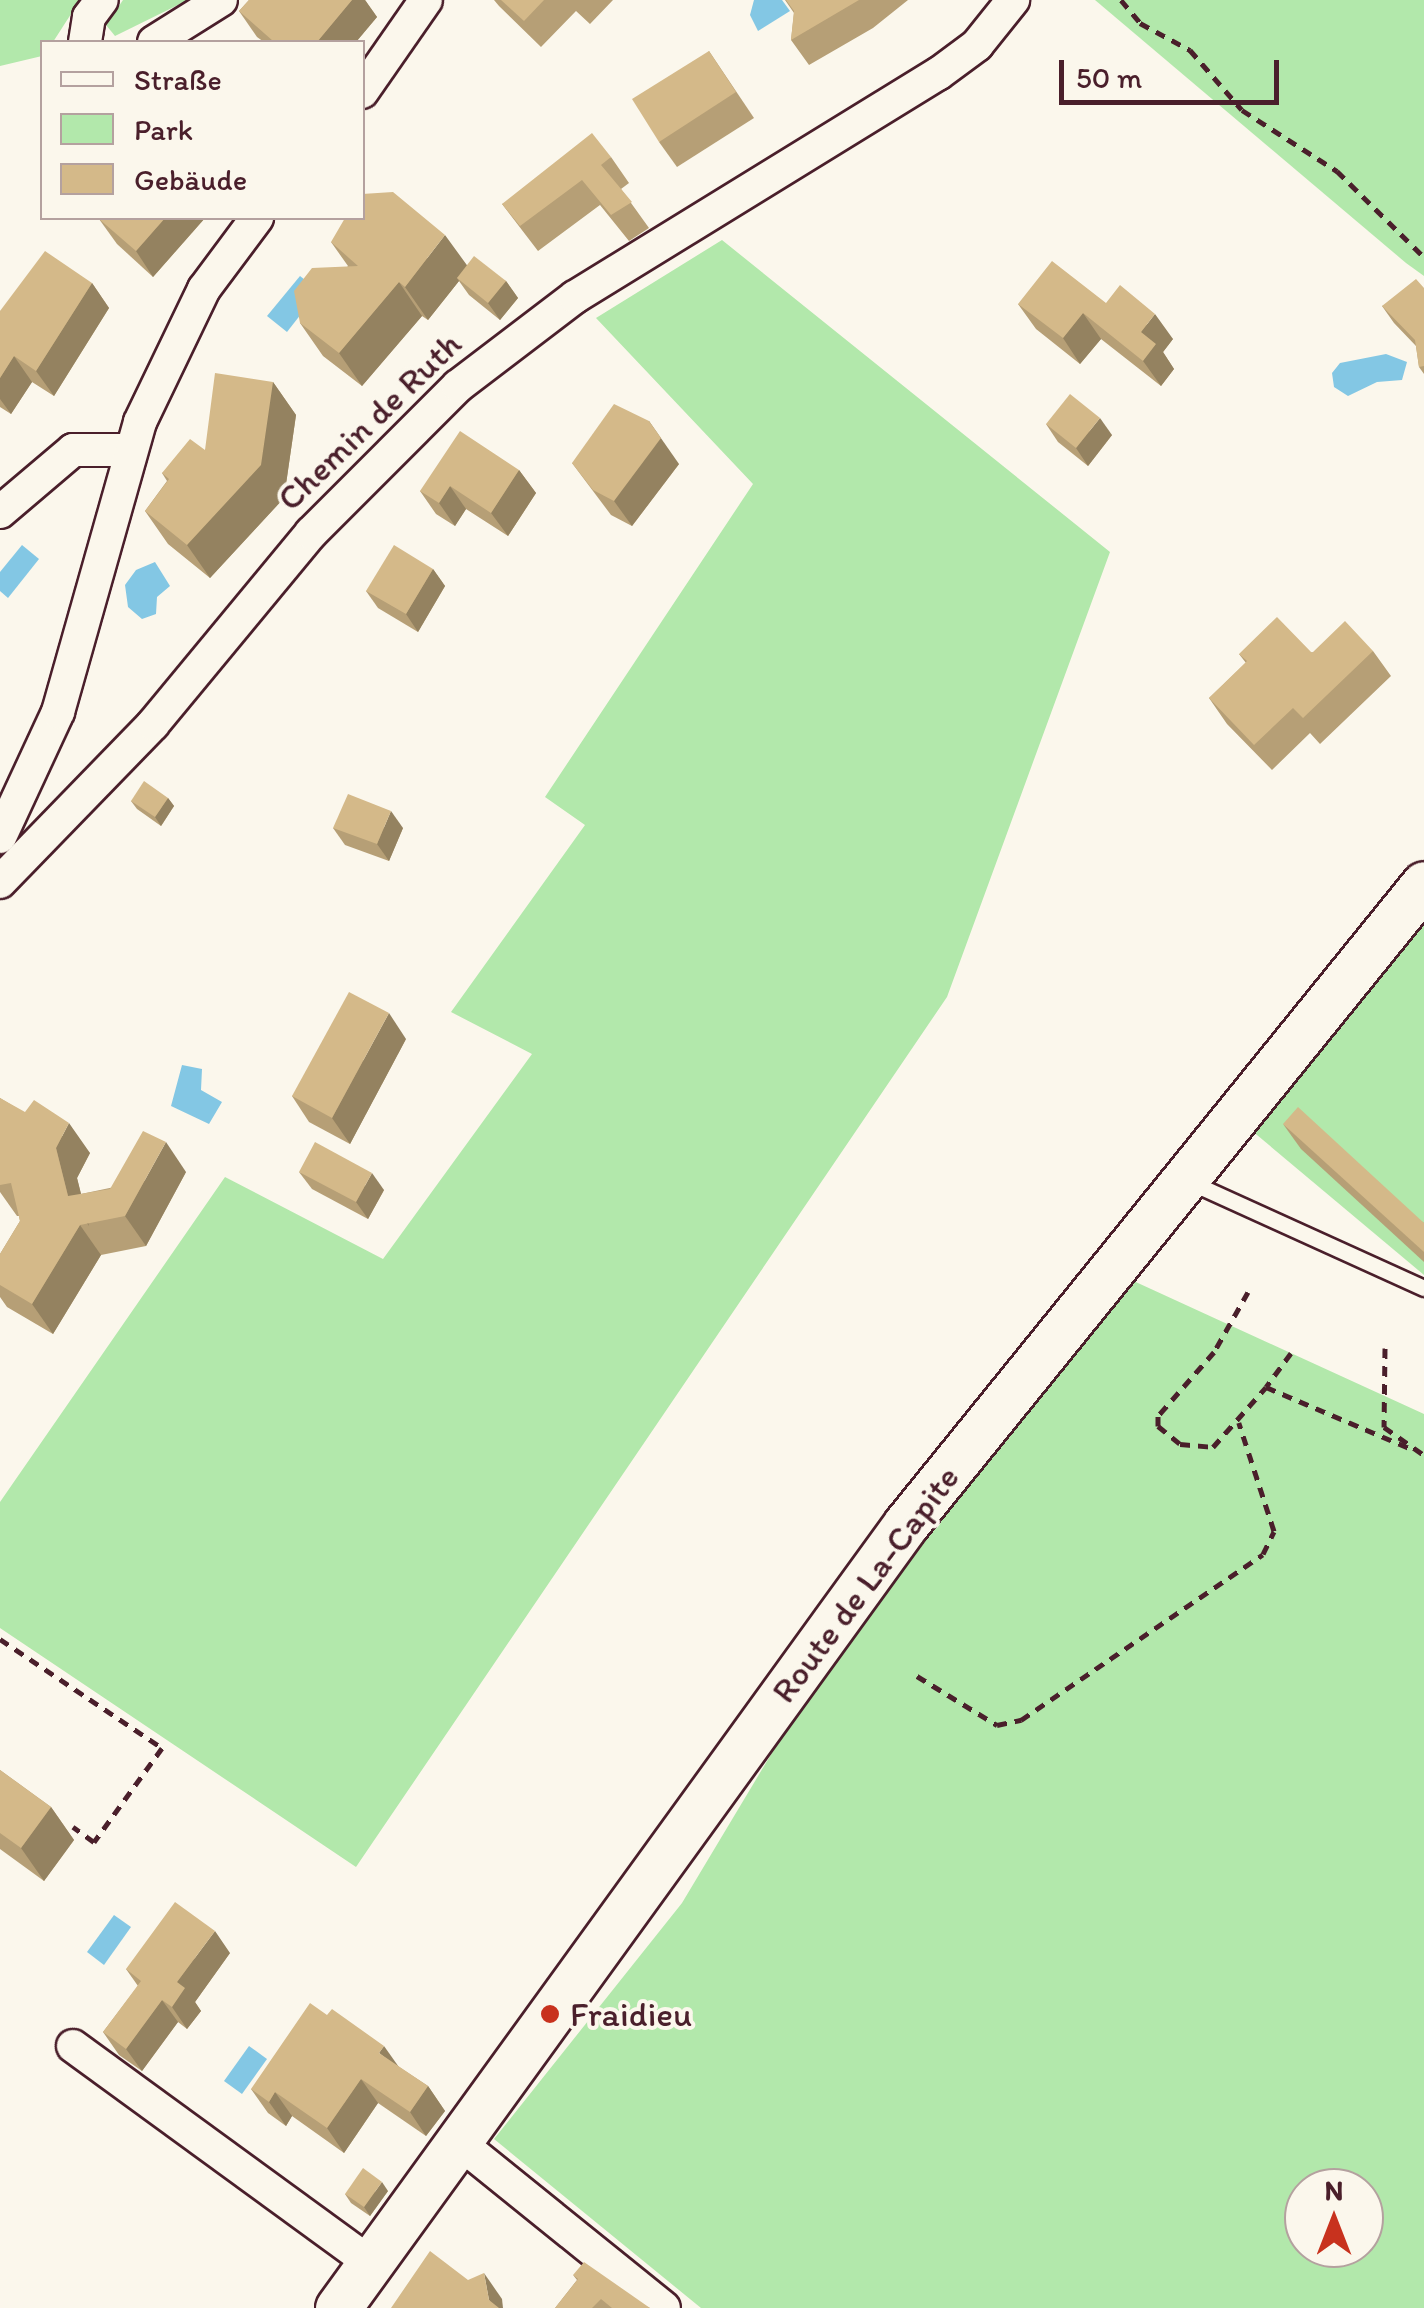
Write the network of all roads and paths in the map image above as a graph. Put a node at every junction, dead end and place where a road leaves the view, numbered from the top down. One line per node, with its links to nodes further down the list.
1 (102, 0): 6 (street)
2 (221, 0): 7 (street)
3 (426, 0): 8 (street)
4 (1013, 0): 14 (street, Chemin de Ruth)
5 (1121, 0): 10 (path)
6 (84, 40)
7 (157, 40)
8 (365, 88)
9 (256, 220): 11 (street)
10 (1424, 257)
11 (130, 450): 12 (street); 13 (street)
12 (0, 512)
13 (0, 837)
14 (0, 882)
15 (1424, 884): 16 (street, Route de La-Capite)
16 (1184, 1179): 17 (lane); 29 (street, Route de La-Capite)
17 (1424, 1288)
18 (1248, 1292): 22 (path)
19 (1385, 1348): 23 (path)
20 (1292, 1354): 21 (path)
21 (1266, 1388): 22 (path); 23 (path)
22 (1239, 1423): 26 (path)
23 (1410, 1448): 24 (path)
24 (1424, 1455)
25 (0, 1639): 27 (path)
26 (917, 1676)
27 (72, 1827)
28 (72, 2046): 30 (street)
29 (456, 2140): 30 (street, Route de La-Capite); 32 (street)
30 (371, 2263): 31 (street, Route de La-Capite)
31 (338, 2308)
32 (664, 2308)

